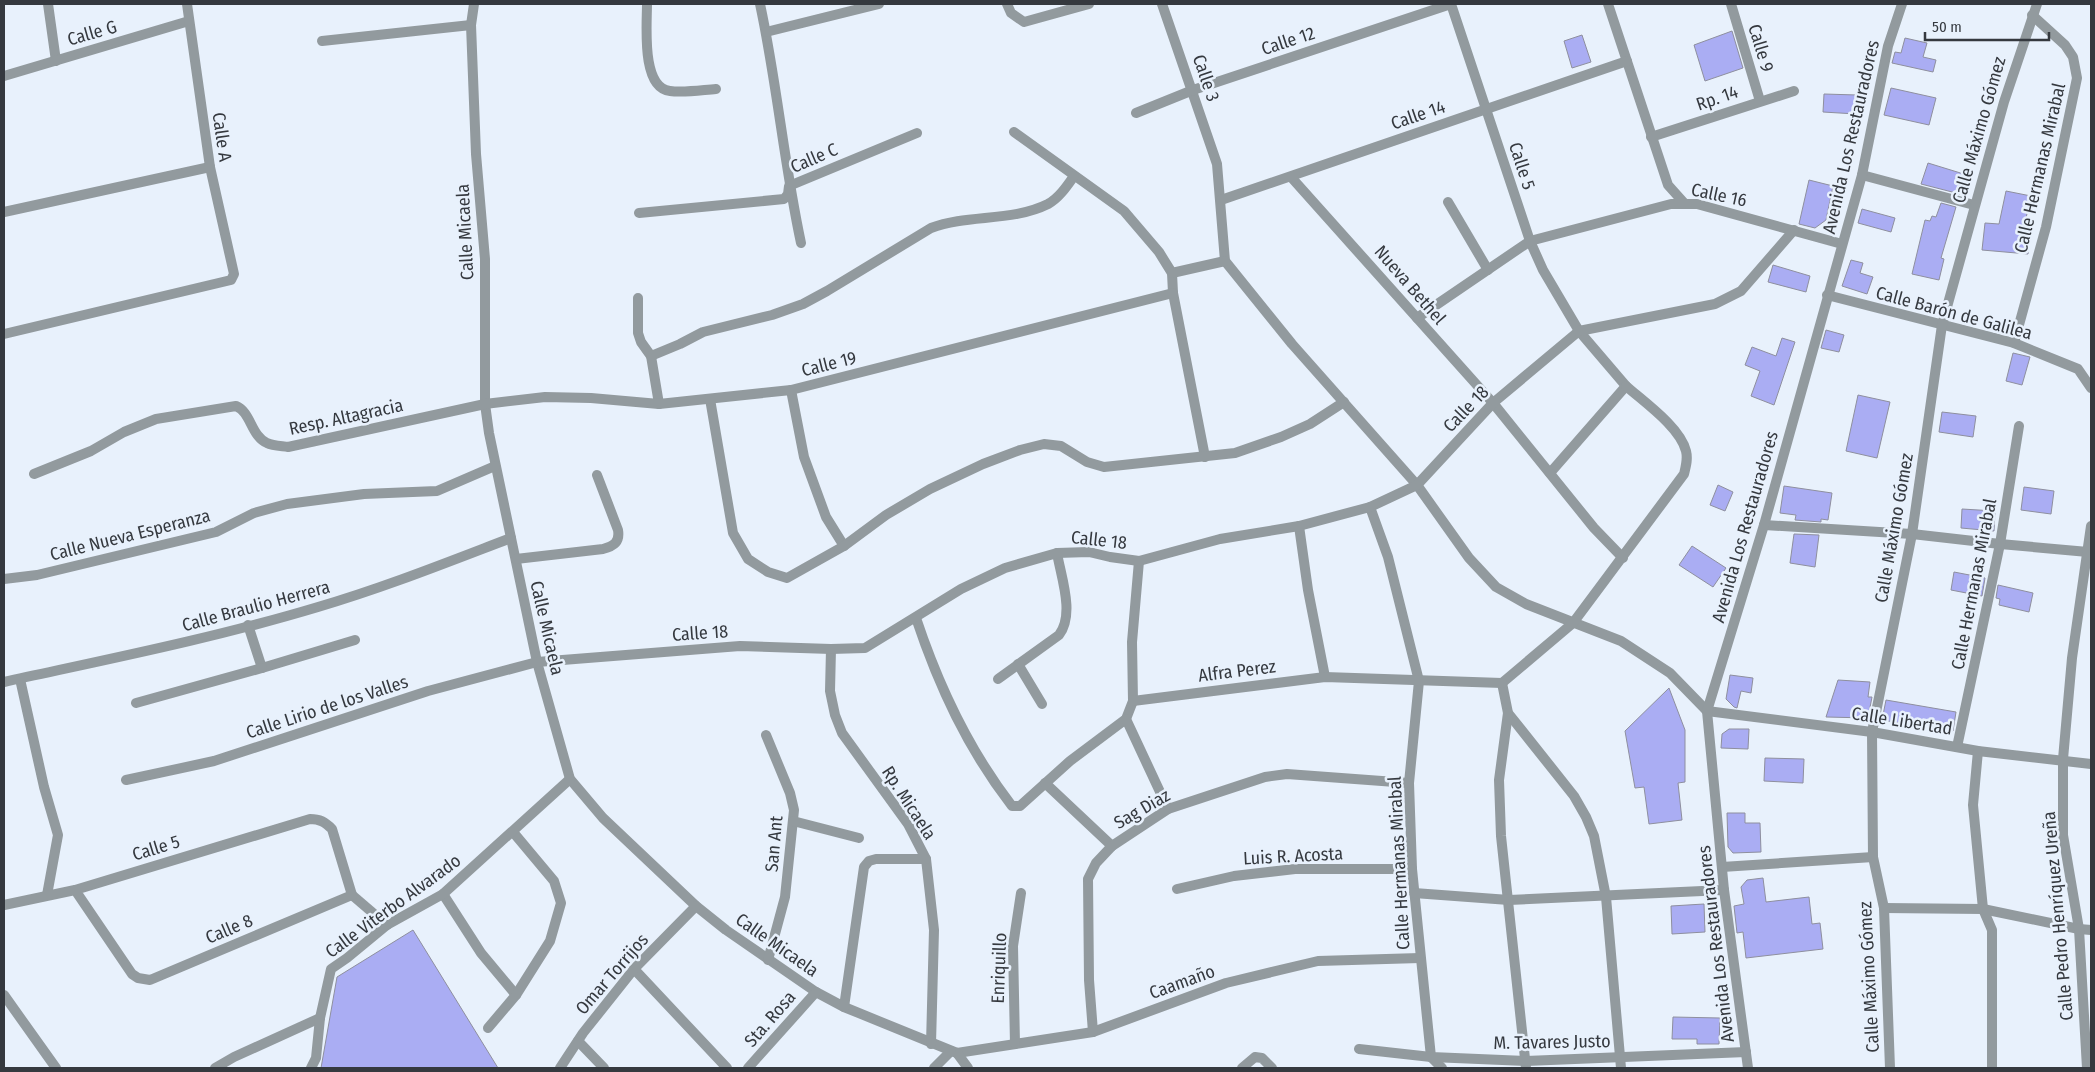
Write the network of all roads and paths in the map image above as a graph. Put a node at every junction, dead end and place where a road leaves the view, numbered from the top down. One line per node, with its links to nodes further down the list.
1 (48, 4): 21 (street)
2 (187, 4): 16 (street, Calle A)
3 (474, 4): 17 (street, Calle Micaela)
4 (647, 4): 23 (street)
5 (760, 4): 18 (street)
6 (879, 4): 18 (street)
7 (1007, 4): 8 (street)
8 (1089, 4)
9 (1162, 4): 24 (street, Calle 3)
10 (1451, 4): 24 (street, Calle 12); 27 (street, Calle 5)
11 (1608, 4): 20 (street)
12 (1731, 4): 26 (street, Calle 9)
13 (1902, 4): 33 (street, Avenida Los Restauradores)
14 (2037, 4): 15 (street, Calle Máximo Gómez)
15 (2032, 15): 40 (street, Calle Máximo Gómez); 57 (street, Calle Hermanas Mirabal)
16 (189, 21): 21 (street, Calle G); 32 (street, Calle A)
17 (471, 25): 19 (street); 65 (street, Calle Micaela)
18 (766, 32): 36 (street)
19 (322, 41)
20 (1626, 60): 27 (street, Calle 14); 31 (street)
21 (56, 61): 22 (street, Calle G)
22 (4, 76)
23 (716, 89)
24 (1193, 90): 28 (street, Calle 12); 37 (street, Calle 3)
25 (1794, 91): 26 (street, Rp. 14)
26 (1760, 101): 31 (street, Rp. 14)
27 (1486, 109): 35 (street, Calle 14); 44 (street, Calle 5)
28 (1136, 113)
29 (1014, 132): 34 (street)
30 (917, 133): 36 (street, Calle C)
31 (1651, 137): 39 (street)
32 (210, 167): 41 (street); 56 (street, Calle A)
33 (1862, 175): 40 (street); 46 (street, Avenida Los Restauradores)
34 (1074, 176): 49 (street); 58 (street)
35 (1291, 177): 37 (street, Calle 14); 53 (street, Nueva Bethel)
36 (789, 186): 42 (street, Calle C); 45 (street)
37 (1221, 200): 47 (street, Calle 3)
38 (1448, 202): 48 (street)
39 (1685, 204): 43 (street, Calle 16); 44 (street, Calle 16)
40 (1974, 205): 54 (street, Calle Máximo Gómez)
41 (4, 212)
42 (639, 213)
43 (1794, 230): 46 (street, Calle 16); 55 (street)
44 (1530, 241): 48 (street, Calle 16); 55 (street, Calle 5)
45 (801, 243)
46 (1842, 244): 51 (street, Avenida Los Restauradores)
47 (1225, 261): 49 (street); 63 (street)
48 (1488, 270): 53 (street, Calle 16)
49 (1172, 273): 50 (street)
50 (1173, 293): 61 (street, Calle 19); 68 (street)
51 (1827, 295): 54 (street, Calle Barón de Galilea); 75 (street, Avenida Los Restauradores)
52 (638, 298): 58 (street)
53 (1417, 318): 64 (street, Nueva Bethel)
54 (1942, 325): 57 (street, Calle Barón de Galilea); 78 (street, Calle Máximo Gómez)
55 (1579, 331): 59 (street, Calle 5); 64 (street, Calle 18)
56 (4, 334)
57 (2014, 343): 60 (street, Calle Barón de Galilea)
58 (651, 356): 66 (street)
59 (1626, 386): 70 (street); 84 (street, Calle 5)
60 (2091, 388)
61 (791, 390): 62 (street, Calle 19); 81 (street)
62 (710, 400): 66 (street, Calle 19); 81 (street)
63 (1344, 402): 68 (street); 73 (street)
64 (1493, 403): 70 (street, Nueva Bethel); 73 (street, Calle 18)
65 (485, 404): 66 (street, Calle 19); 69 (street, Calle Micaela); 71 (street, Resp. Altagracia)
66 (659, 404)
67 (2019, 426): 80 (street, Calle Hermanas Mirabal)
68 (1205, 457): 81 (street)
69 (494, 466): 79 (street, Calle Micaela); 87 (street, Calle Nueva Esperanza)
70 (1550, 473): 84 (street, Nueva Bethel)
71 (34, 474)
72 (597, 475): 85 (street)
73 (1417, 485): 74 (street, Calle 18); 89 (street)
74 (1370, 507): 76 (street, Calle 18); 99 (street, Calle Hermanas Mirabal)
75 (1764, 525): 78 (street); 105 (street, Avenida Los Restauradores)
76 (1299, 526): 86 (street, Calle 18); 96 (street)
77 (2091, 526): 83 (street)
78 (1912, 534): 80 (street); 108 (street, Calle Máximo Gómez)
79 (511, 538): 85 (street, Calle Micaela); 90 (street, Calle Braulio Herrera)
80 (2000, 544): 83 (street); 110 (street, Calle Hermanas Mirabal)
81 (844, 546)
82 (1057, 553): 86 (street, Calle 18); 88 (street, Calle 18); 94 (street)
83 (2090, 553): 112 (street, Calle Pedro Henríquez Ureña)
84 (1623, 558): 89 (street, Calle 5)
85 (516, 559): 93 (street, Calle Micaela)
86 (1139, 560): 102 (street)
87 (4, 579)
88 (916, 618): 92 (street, Calle 18); 116 (street)
89 (1574, 623): 101 (street, Calle 5); 105 (street)
90 (248, 626): 95 (street); 97 (street, Calle Braulio Herrera)
91 (356, 640): 95 (street)
92 (831, 649): 93 (street, Calle 18); 124 (street, Rp. Micaela)
93 (537, 662): 114 (street, Calle Micaela); 115 (street, Calle Lirio de los Valles)
94 (1018, 664): 98 (street); 104 (street)
95 (262, 668): 103 (street)
96 (1325, 677): 99 (street, Alfra Perez); 102 (street, Alfra Perez)
97 (20, 679): 100 (street, Calle Braulio Herrera); 133 (street)
98 (998, 679)
99 (1418, 680): 101 (street, Alfra Perez); 117 (street, Calle Hermanas Mirabal)
100 (4, 682)
101 (1502, 683): 106 (street)
102 (1133, 701): 107 (street)
103 (136, 703)
104 (1042, 704)
105 (1707, 711): 108 (street, Calle Libertad); 125 (street, Avenida Los Restauradores)
106 (1508, 713): 135 (street); 136 (street)
107 (1126, 718): 116 (street); 118 (street)
108 (1872, 732): 110 (street, Calle Libertad); 123 (street, Calle Máximo Gómez)
109 (766, 735): 119 (street, San Ant)
110 (1957, 747): 111 (street, Calle Libertad)
111 (1978, 751): 112 (street, Calle Libertad); 140 (street)
112 (2063, 759): 113 (street, Calle Libertad); 142 (street, Calle Pedro Henríquez Ureña)
113 (2091, 764)
114 (570, 779): 120 (street, Calle Viterbo Alvarado); 138 (street, Calle Micaela)
115 (126, 780)
116 (1045, 783): 122 (street)
117 (1409, 783): 118 (street, Sag Diaz); 126 (street, Calle Hermanas Mirabal)
118 (1168, 809): 122 (street, Sag Diaz)
119 (793, 821): 121 (street); 145 (street, San Ant)
120 (513, 832): 132 (street, Calle Viterbo Alvarado); 149 (street)
121 (859, 838)
122 (1112, 846): 153 (street, Sag Diaz)
123 (1873, 857): 125 (street); 139 (street, Calle Máximo Gómez)
124 (926, 859): 150 (street); 155 (street, Rp. Micaela)
125 (1722, 867): 129 (street, Avenida Los Restauradores)
126 (1412, 869): 127 (street, Luis R. Acosta); 131 (street, Calle Hermanas Mirabal)
127 (1177, 889)
128 (75, 890): 133 (street, Calle 5); 134 (street, Calle 5); 134 (street, Calle 8)
129 (1724, 890): 135 (street); 159 (street, Avenida Los Restauradores)
130 (1021, 893): 156 (street, Enriquillo)
131 (1414, 893): 136 (street); 144 (street, Calle Hermanas Mirabal)
132 (443, 894): 141 (street, Calle Viterbo Alvarado); 149 (street)
133 (47, 895): 137 (street, Calle 5)
134 (352, 895): 141 (street)
135 (1606, 896): 136 (street); 161 (street)
136 (1509, 900): 162 (street)
137 (4, 905)
138 (696, 906): 145 (street, Calle Micaela); 146 (street, Omar Torrijos)
139 (1884, 908): 140 (street); 177 (street, Calle Máximo Gómez)
140 (1984, 909): 142 (street); 178 (street)
141 (387, 925): 151 (street, Calle Viterbo Alvarado)
142 (2078, 929): 143 (street); 179 (street, Calle Pedro Henríquez Ureña)
143 (2091, 930)
144 (1420, 958): 153 (street, Caamaño); 160 (street, Calle Hermanas Mirabal)
145 (768, 960): 147 (street, Calle Micaela)
146 (634, 969): 154 (street, Omar Torrijos); 168 (street)
147 (816, 992): 150 (street, Calle Micaela); 169 (street, Sta. Rosa)
148 (4, 995): 163 (street)
149 (516, 995): 152 (street)
150 (844, 1007): 155 (street, Calle Micaela)
151 (320, 1018): 164 (street); 165 (street, Calle Viterbo Alvarado)
152 (488, 1028)
153 (1092, 1032): 156 (street, Caamaño)
154 (578, 1041): 166 (street, Omar Torrijos); 167 (street)
155 (931, 1044): 158 (street, Calle Micaela)
156 (1015, 1044): 158 (street, Caamaño)
157 (1358, 1049): 160 (street, M. Tavares Justo)
158 (954, 1052): 170 (street); 171 (street)
159 (1746, 1052): 161 (street, M. Tavares Justo); 176 (street, Avenida Los Restauradores)
160 (1431, 1057): 162 (street, M. Tavares Justo); 174 (street)
161 (1619, 1057): 162 (street, M. Tavares Justo); 175 (street)
162 (1526, 1065)
163 (56, 1068)
164 (215, 1068)
165 (311, 1068)
166 (560, 1068)
167 (604, 1068)
168 (727, 1068)
169 (748, 1068)
170 (934, 1068)
171 (968, 1068)
172 (1242, 1068): 173 (street)
173 (1272, 1068)
174 (1442, 1068)
175 (1620, 1068)
176 (1748, 1068)
177 (1890, 1068)
178 (1992, 1068)
179 (2087, 1068)

